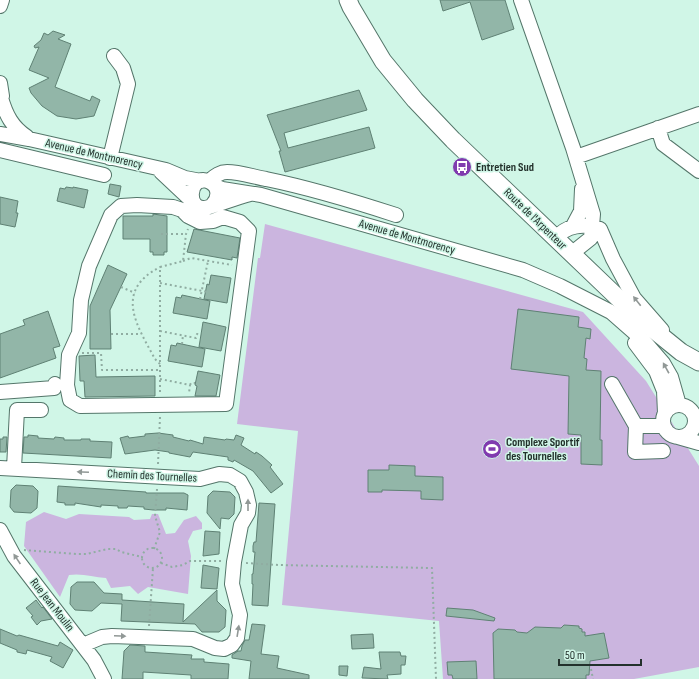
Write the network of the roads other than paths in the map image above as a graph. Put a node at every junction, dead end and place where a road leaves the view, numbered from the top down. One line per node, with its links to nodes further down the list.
1 (2, 0): 4 (street)
2 (348, 0): 31 (main road, Route de l'Arpenteur)
3 (521, 0): 13 (street)
4 (0, 6)
5 (114, 56): 14 (street)
6 (0, 83): 7 (street, Avenue de Montmorency)
7 (0, 100): 11 (street, Avenue de Montmorency)
8 (699, 114): 9 (street)
9 (658, 128): 13 (street); 16 (street)
10 (0, 134): 11 (street, Avenue de Montmorency)
11 (29, 139): 14 (street, Avenue de Montmorency)
12 (0, 150): 17 (street)
13 (576, 157): 18 (street)
14 (110, 158): 15 (street, Avenue de Montmorency)
15 (158, 169): 19 (street, Avenue de Montmorency); 20 (street, Avenue de Montmorency)
16 (699, 171)
17 (104, 176)
18 (582, 179): 29 (street); 30 (street)
19 (208, 183): 21 (street, Avenue de Montmorency); 23 (street); 24 (street); 26 (street)
20 (179, 189): 23 (street, Avenue de Montmorency); 25 (street)
21 (248, 197): 24 (street, Avenue de Montmorency); 27 (street); 34 (street, Avenue de Montmorency)
22 (127, 198): 25 (street)
23 (194, 203): 24 (street)
24 (212, 205)
25 (172, 207): 27 (street); 28 (street)
26 (396, 215)
27 (224, 218): 28 (street)
28 (240, 222): 32 (street)
29 (573, 226): 30 (street); 31 (street)
30 (593, 226): 33 (street); 35 (street, one-way to 30)
31 (555, 239): 33 (main road, Route de l'Arpenteur)
32 (254, 253)
33 (571, 254): 35 (main road, Route de l'Arpenteur)
34 (560, 286): 40 (street, Avenue de Montmorency, one-way to 34); 42 (street, Avenue de Montmorency)
35 (681, 352): 36 (main road, Route de l'Arpenteur)
36 (699, 362)
37 (55, 384): 39 (street)
38 (612, 384): 44 (street)
39 (0, 392)
40 (679, 405): 42 (street); 43 (street)
41 (41, 410): 48 (street)
42 (664, 419): 44 (street); 45 (street)
43 (697, 424): 45 (street)
44 (636, 426): 47 (street)
45 (678, 437): 46 (street)
46 (699, 443)
47 (663, 452)
48 (7, 468): 50 (street, Chemin des Tournelles, one-way to 48)
49 (2, 538): 50 (street, Rue Jean Moulin, one-way to 49)
50 (83, 645): 51 (street, Rue Jean Moulin)
51 (104, 679)

